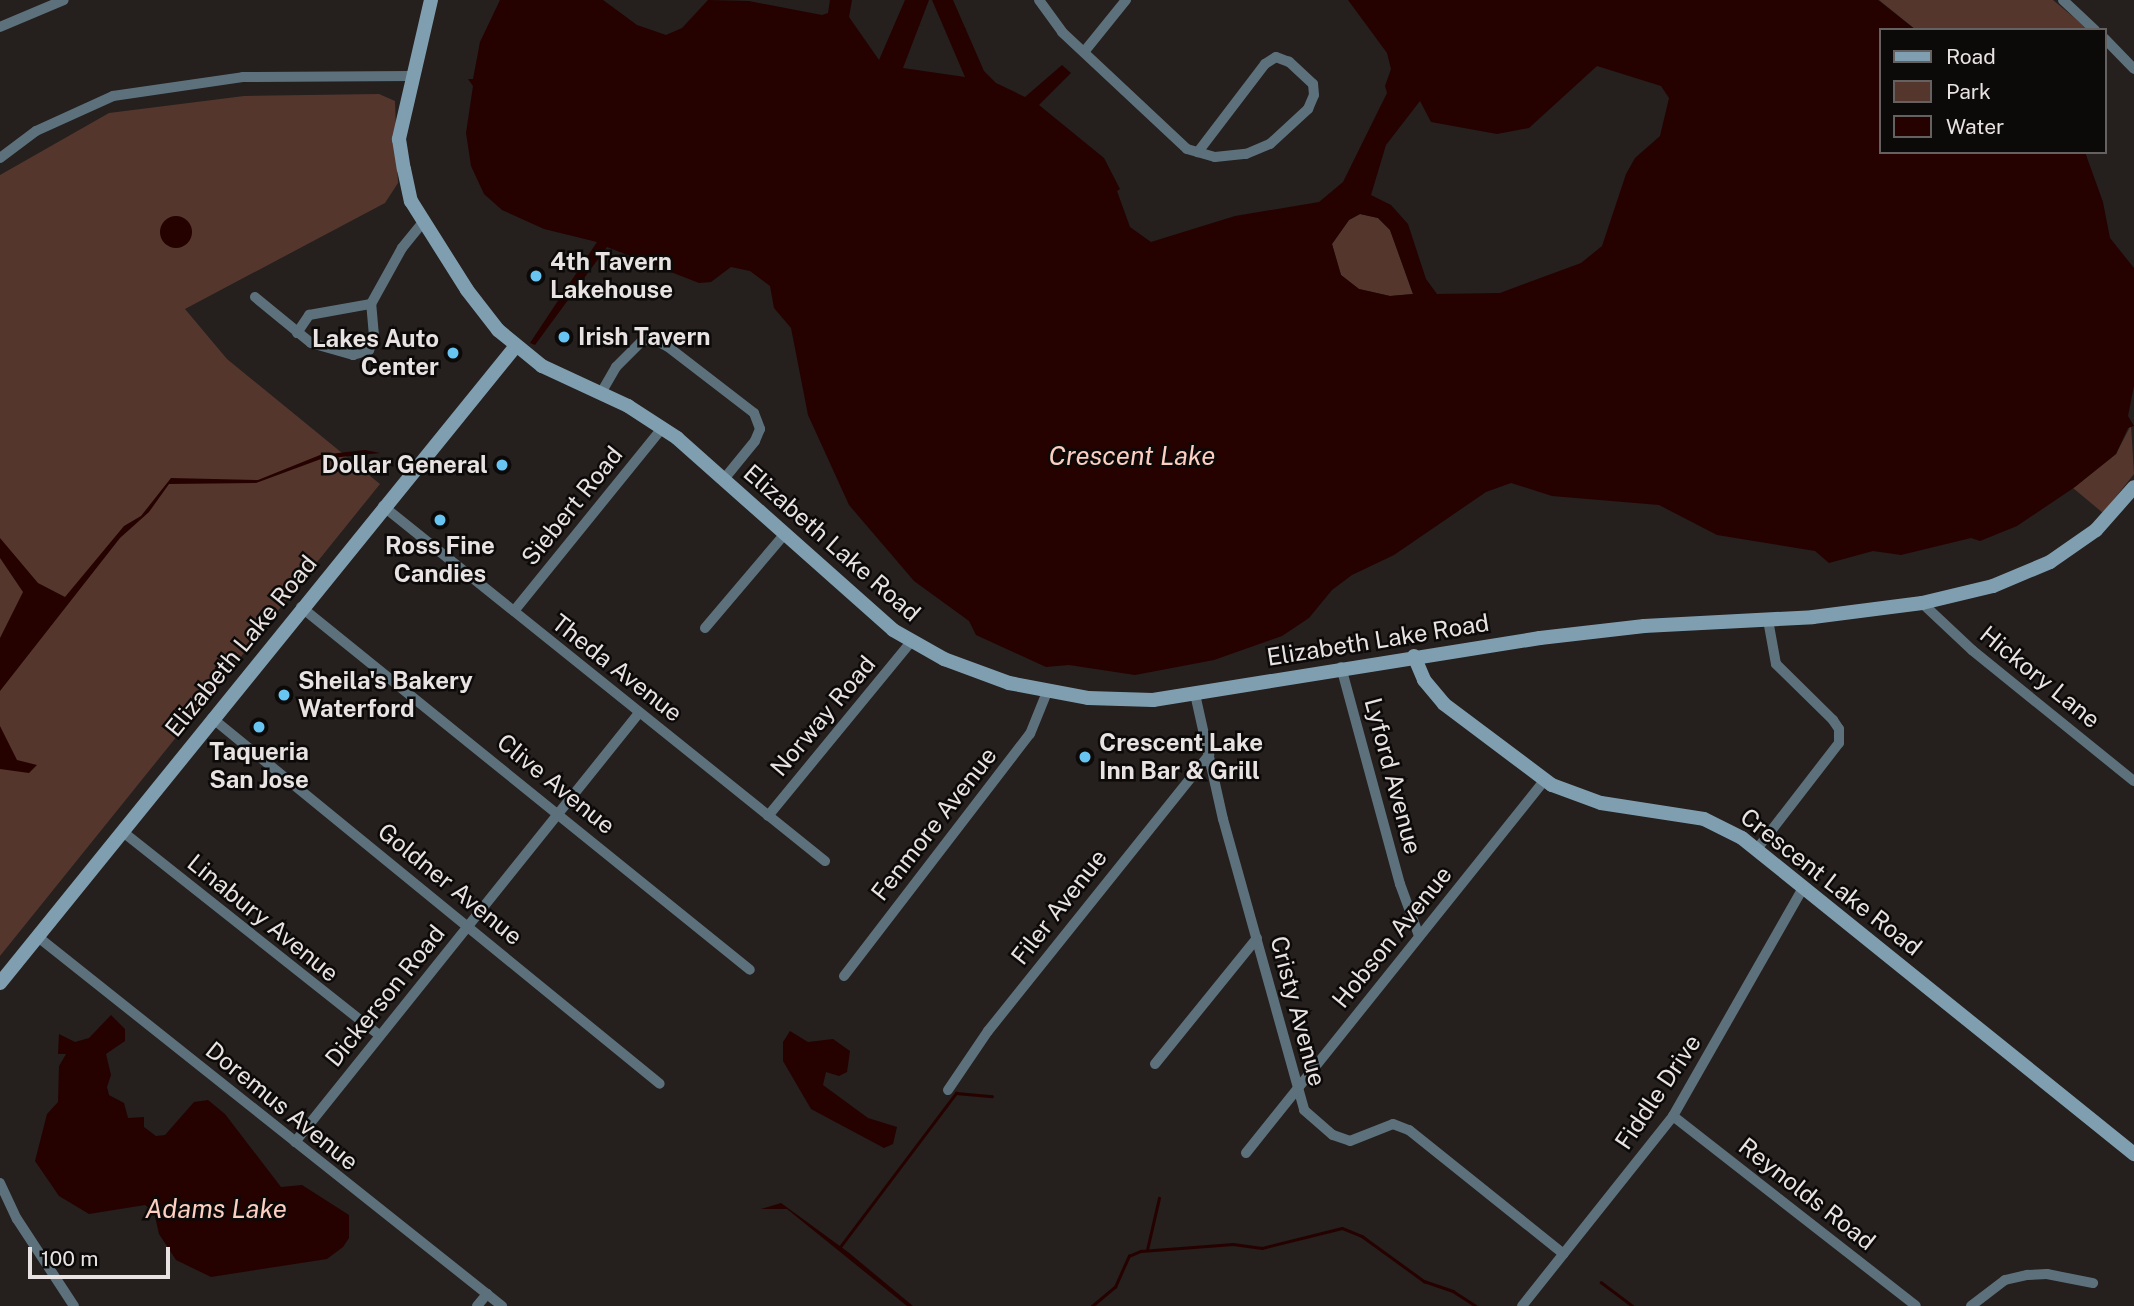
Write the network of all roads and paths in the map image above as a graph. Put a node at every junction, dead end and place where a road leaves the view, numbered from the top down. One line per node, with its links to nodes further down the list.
1 (64, 0): 6 (street)
2 (431, 0): 11 (street)
3 (1039, 0): 9 (street)
4 (1126, 0): 9 (street)
5 (2063, 0): 7 (street)
6 (0, 27)
7 (2093, 28)
8 (2106, 40): 10 (street)
9 (1084, 52): 12 (street)
10 (2134, 69)
11 (412, 76): 13 (street); 14 (street)
12 (1198, 152): 12 (street)
13 (0, 158)
14 (424, 221): 16 (street); 18 (street)
15 (255, 297): 17 (street)
16 (371, 304): 17 (street); 17 (street)
17 (297, 333)
18 (515, 347): 19 (street, Elizabeth Lake Road); 23 (street, Elizabeth Lake Road)
19 (601, 393): 20 (street, Elizabeth Lake Road); 21 (street)
20 (663, 428): 21 (street, Elizabeth Lake Road); 27 (street, Siebert Road)
21 (724, 479): 24 (street, Elizabeth Lake Road)
22 (2134, 487): 25 (street, Elizabeth Lake Road)
23 (383, 506): 26 (street, Elizabeth Lake Road); 27 (street, Theda Avenue)
24 (784, 535): 29 (street); 30 (street, Elizabeth Lake Road)
25 (1922, 603): 28 (street, Elizabeth Lake Road); 39 (street, Hickory Lane)
26 (302, 607): 36 (street, Elizabeth Lake Road); 40 (street, Clive Avenue)
27 (514, 611): 35 (street, Theda Avenue)
28 (1768, 620): 31 (street, Elizabeth Lake Road); 43 (street)
29 (705, 628)
30 (911, 642): 33 (street, Elizabeth Lake Road); 41 (street, Norway Road)
31 (1414, 656): 32 (street, Elizabeth Lake Road); 38 (street, Crescent Lake Road)
32 (1341, 667): 34 (street, Elizabeth Lake Road); 47 (street, Lyford Avenue)
33 (1047, 692): 34 (street, Elizabeth Lake Road); 51 (street, Fenmore Avenue)
34 (1195, 694): 37 (street, Cristy Avenue)
35 (639, 713): 40 (street, Dickerson Road); 41 (street, Theda Avenue)
36 (212, 718): 42 (street, Elizabeth Lake Road); 46 (street, Goldner Avenue)
37 (1209, 755): 49 (street, Cristy Avenue); 57 (street, Filer Avenue)
38 (1544, 781): 43 (street, Crescent Lake Road); 47 (street, Hobson Avenue)
39 (2134, 781)
40 (559, 813): 46 (street, Dickerson Road); 50 (street, Clive Avenue)
41 (768, 816): 44 (street, Theda Avenue)
42 (123, 832): 48 (street, Elizabeth Lake Road); 53 (street, Linabury Avenue)
43 (1757, 849): 45 (street, Crescent Lake Road)
44 (825, 861)
45 (1804, 886): 58 (street, Fiddle Drive); 61 (street, Crescent Lake Road)
46 (469, 925): 53 (street, Dickerson Road); 55 (street, Goldner Avenue)
47 (1419, 936): 56 (street, Hobson Avenue)
48 (38, 937): 52 (street, Elizabeth Lake Road); 59 (street, Doremus Avenue)
49 (1257, 938): 54 (street); 56 (street, Cristy Avenue)
50 (750, 970)
51 (844, 976)
52 (0, 983)
53 (379, 1035): 59 (street, Dickerson Road)
54 (1155, 1064)
55 (660, 1084)
56 (1296, 1089): 60 (street, Hobson Avenue); 63 (street, Cristy Avenue)
57 (948, 1090)
58 (1673, 1116): 63 (street, Fiddle Drive); 70 (street, Reynolds Road)
59 (295, 1143): 65 (street, Doremus Avenue)
60 (1246, 1153)
61 (2134, 1154)
62 (0, 1183): 66 (street)
63 (1564, 1254): 69 (street, Fiddle Drive)
64 (2093, 1283): 71 (street)
65 (487, 1294): 67 (street); 68 (street, Doremus Avenue)
66 (74, 1306)
67 (477, 1306)
68 (502, 1306)
69 (1522, 1306)
70 (1916, 1306)
71 (1970, 1306)

